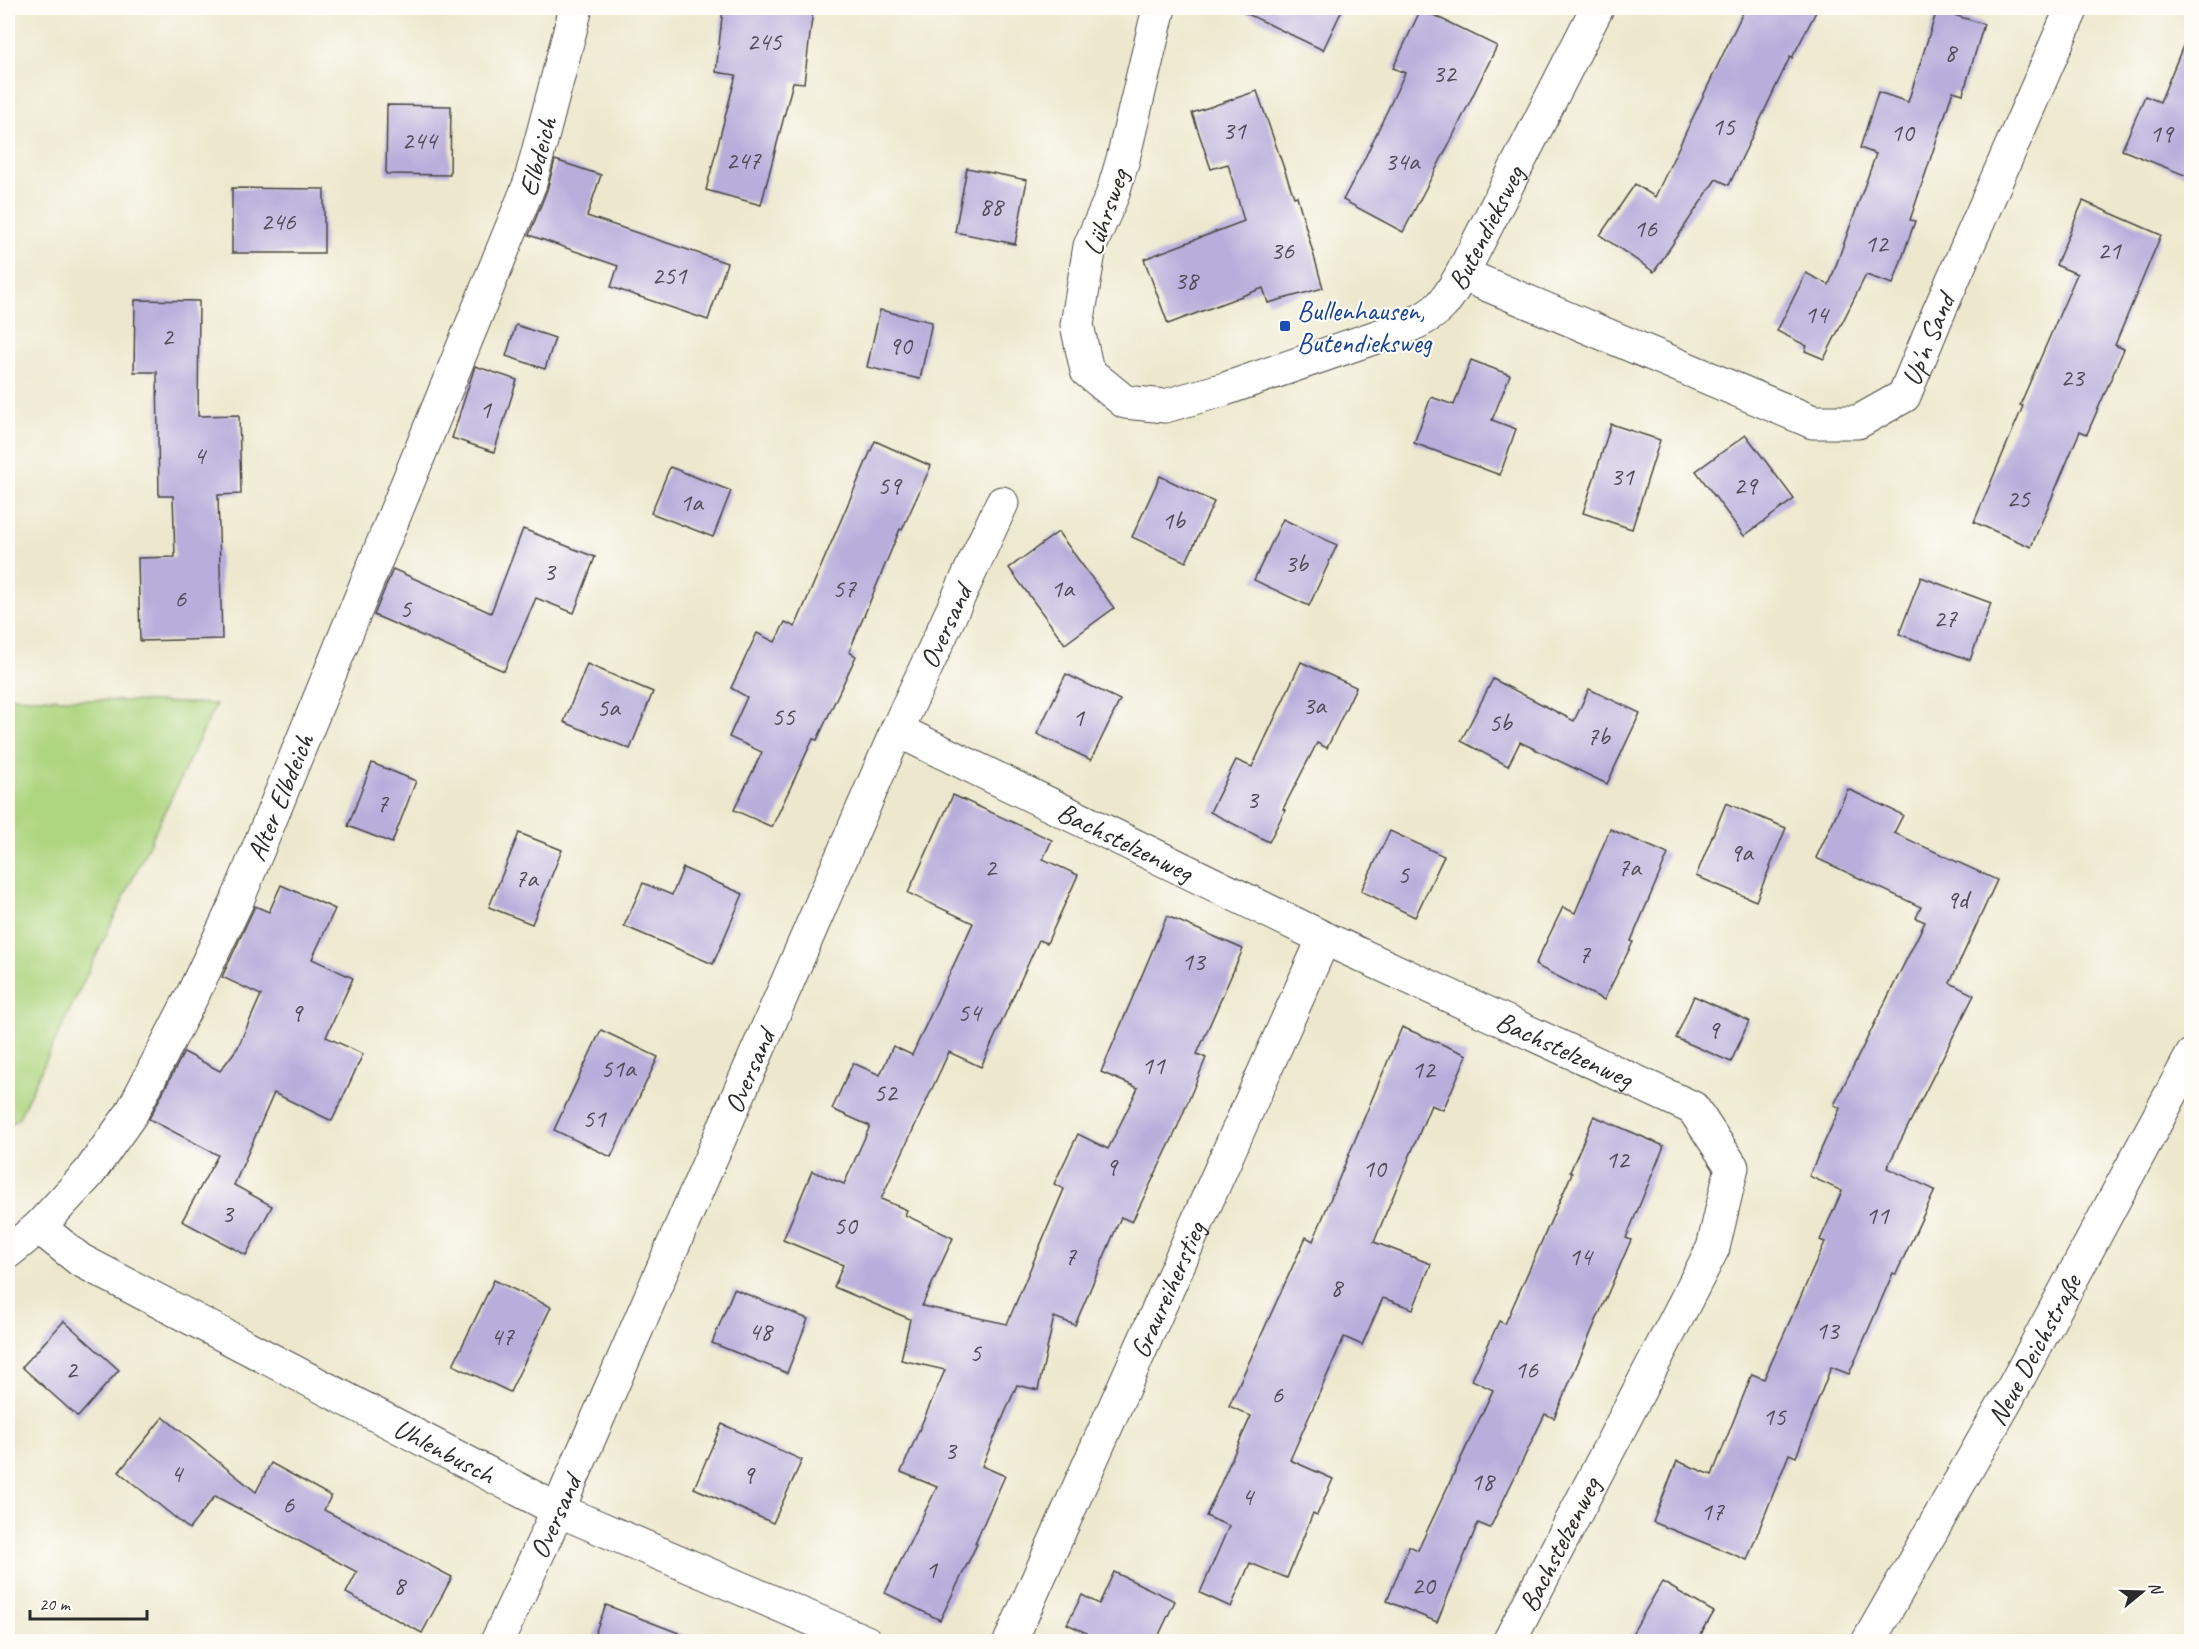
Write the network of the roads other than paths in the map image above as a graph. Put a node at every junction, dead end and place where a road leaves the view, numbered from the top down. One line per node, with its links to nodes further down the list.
1 (576, 8): 6 (street, Elbdeich)
2 (1159, 8): 7 (street, Lührsweg)
3 (1597, 8): 5 (street, Butendieksweg)
4 (2072, 8): 5 (street, Up'n Sand)
5 (1462, 274): 7 (street, Butendieksweg)
6 (482, 301): 12 (street, Alter Elbdeich)
7 (1125, 402)
8 (1002, 503): 9 (street, Oversand)
9 (897, 730): 10 (street, Bachstelzenweg); 14 (street, Oversand)
10 (1324, 938): 17 (street, Graureiherstieg); 18 (street, Bachstelzenweg)
11 (2192, 1055): 19 (street, Neue Deichstraße)
12 (39, 1227): 13 (street, Alter Elbdeich); 14 (street, Uhlenbusch)
13 (8, 1252)
14 (558, 1510): 15 (street, Oversand); 16 (street, Uhlenbusch)
15 (497, 1641)
16 (866, 1641)
17 (1010, 1641)
18 (1509, 1641)
19 (1868, 1641)

